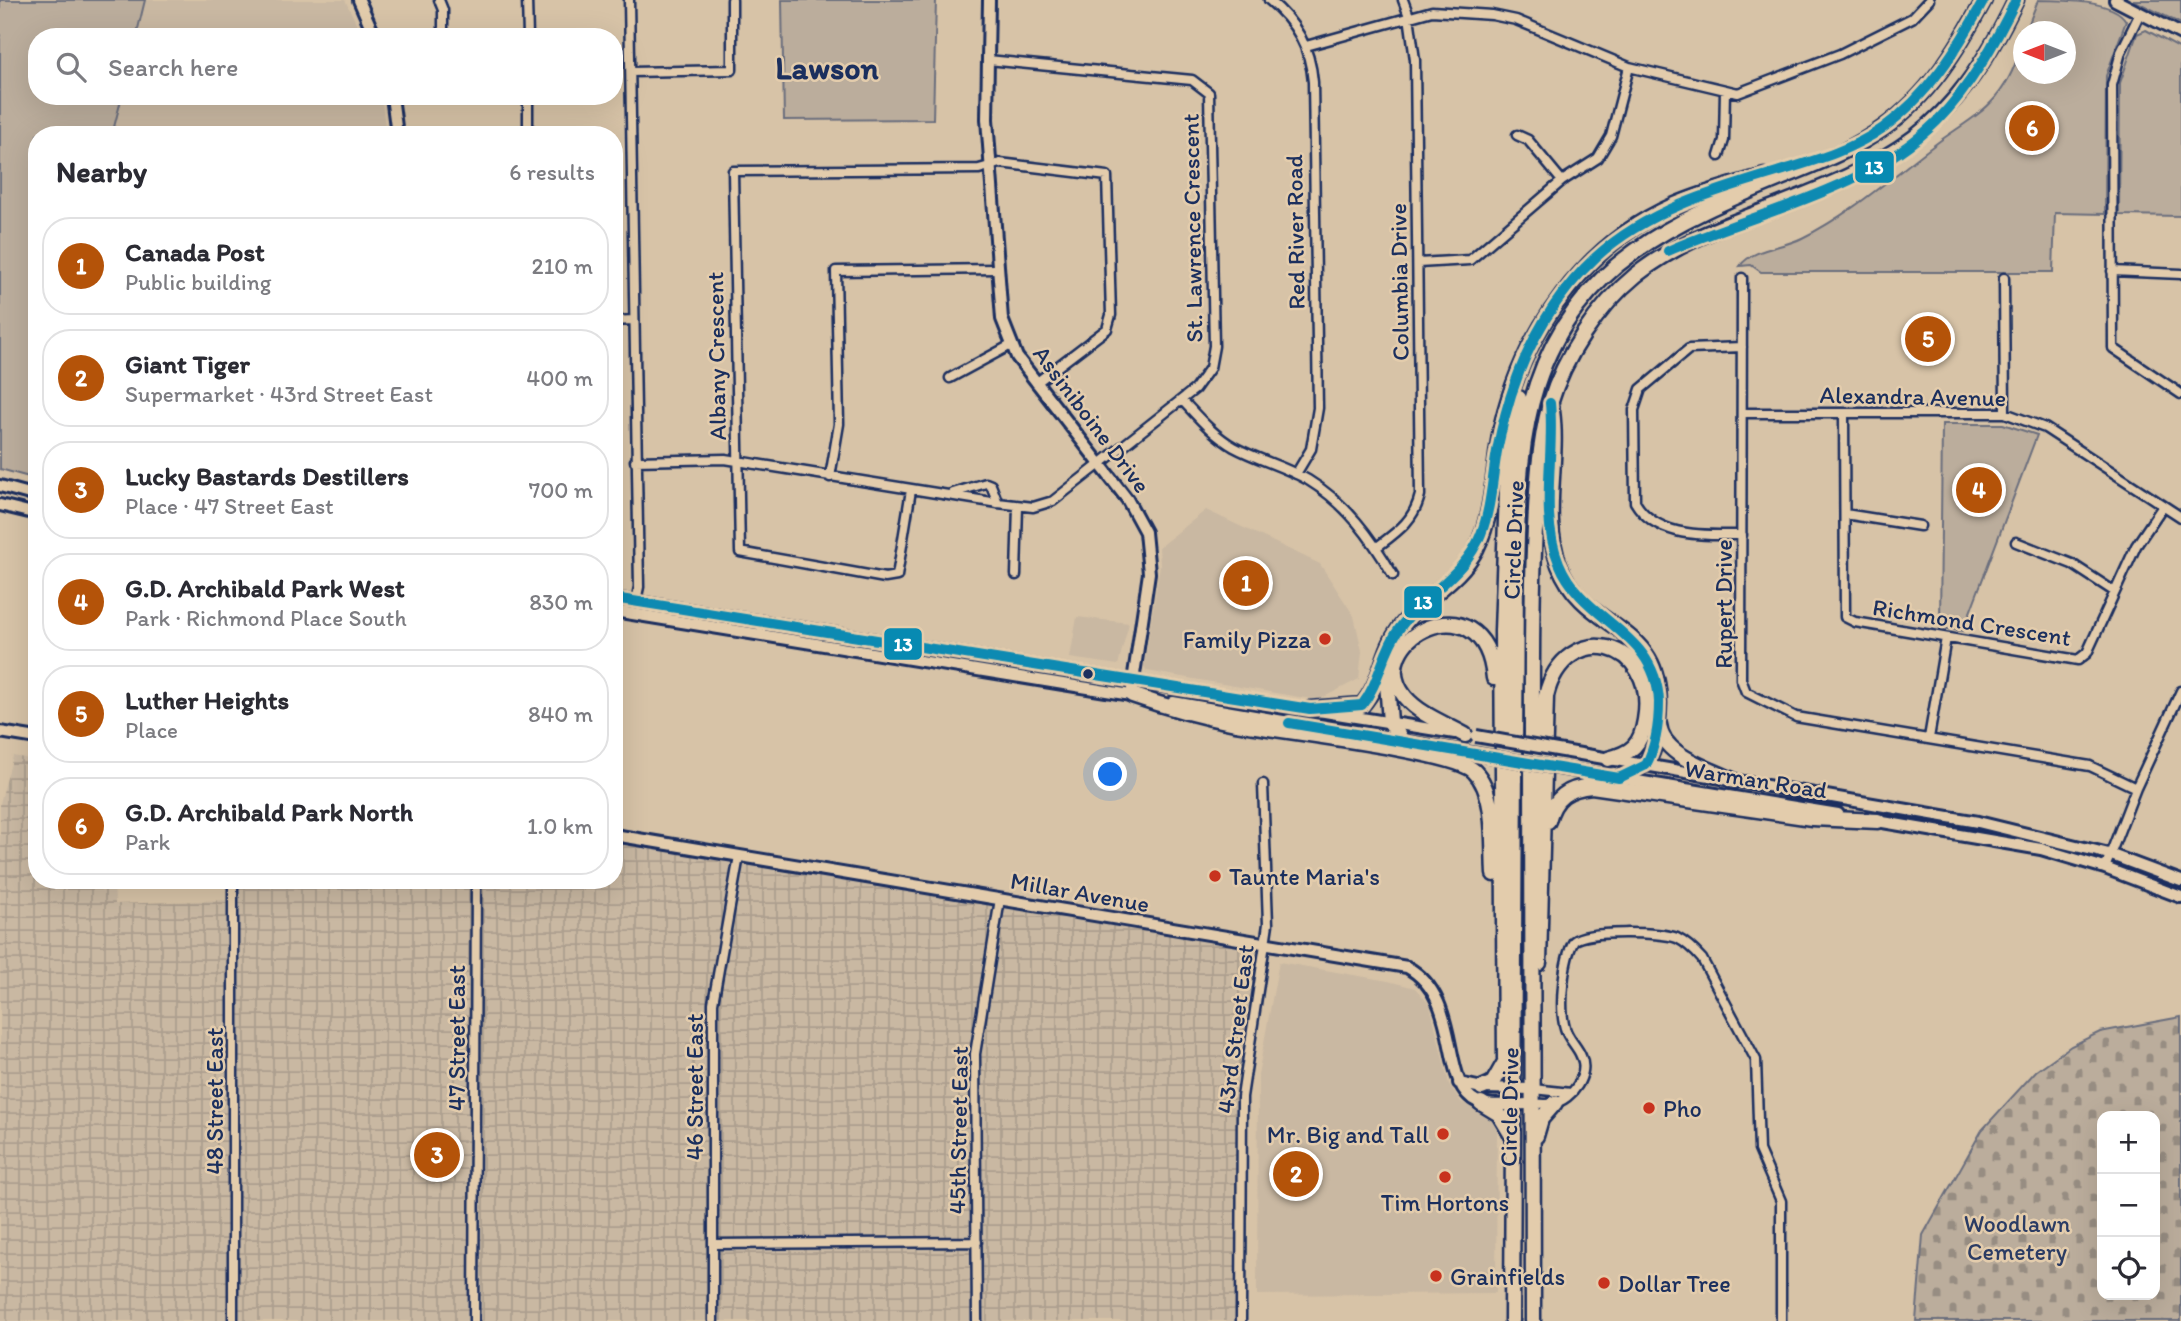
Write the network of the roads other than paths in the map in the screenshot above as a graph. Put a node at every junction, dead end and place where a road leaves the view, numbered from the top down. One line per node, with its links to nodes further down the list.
1 (359, 0): 15 (main road)
2 (439, 0): 16 (street)
3 (527, 0): 17 (street)
4 (629, 0): 22 (street)
5 (732, 0): 22 (street)
6 (989, 0): 20 (main road, Assiniboine Drive)
7 (1269, 0): 19 (street, Red River Road)
8 (1403, 0): 14 (street, Columbia Drive)
9 (1929, 0): 23 (street)
10 (1984, 0): 30 (highway, Circle Drive)
11 (2016, 0): 48 (highway, Circle Drive)
12 (2115, 0): 13 (main road)
13 (2140, 13): 18 (main road); 35 (street)
14 (1409, 16): 19 (street); 21 (street); 33 (street, Columbia Drive)
15 (371, 28)
16 (443, 28)
17 (528, 28)
18 (2181, 34)
19 (1306, 46): 55 (street, Red River Road)
20 (988, 60): 31 (main road, Assiniboine Drive); 47 (street, St. Lawrence Crescent)
21 (1629, 67): 23 (street); 32 (street)
22 (631, 72): 40 (street)
23 (1725, 90): 29 (street)
24 (393, 105): 26 (main road)
25 (528, 105): 27 (street)
26 (396, 126)
27 (528, 126)
28 (1517, 135): 32 (street)
29 (1719, 156)
30 (1833, 156): 39 (highway); 115 (highway, Circle Drive)
31 (990, 165): 34 (main road, Assiniboine Drive); 45 (street); 53 (street, Albany Crescent)
32 (1562, 181): 33 (street)
33 (1418, 263): 71 (street, Columbia Drive)
34 (997, 269): 42 (main road, Assiniboine Drive); 56 (street)
35 (2112, 271): 36 (street); 46 (street)
36 (2181, 274)
37 (1742, 278): 43 (street, Rupert Drive)
38 (2004, 278): 50 (street)
39 (1548, 314): 80 (highway); 98 (highway)
40 (633, 320): 41 (street); 52 (street)
41 (623, 321)
42 (1012, 345): 44 (street); 45 (main road, Assiniboine Drive)
43 (1742, 347): 49 (street, Rupert Drive); 69 (street)
44 (950, 378)
45 (1036, 383): 54 (main road, Assiniboine Drive)
46 (2181, 394)
47 (1182, 400): 54 (street, St. Lawrence Crescent); 55 (street)
48 (1550, 403): 84 (highway); 111 (highway, Circle Drive)
49 (1742, 413): 51 (street, Alexandra Avenue); 69 (street, Rupert Drive)
50 (2005, 413): 51 (street, Alexandra Avenue); 64 (street, Alexandra Avenue)
51 (1844, 415): 66 (street, Richmond Crescent)
52 (635, 461): 53 (street, St. Lawrence Crescent); 76 (street)
53 (737, 461): 56 (street, St. Lawrence Crescent); 58 (street, Albany Crescent)
54 (1098, 465): 63 (street, St. Lawrence Crescent); 81 (main road, Assiniboine Drive)
55 (1296, 474): 71 (street)
56 (830, 477): 58 (street, St. Lawrence Crescent)
57 (0, 486): 59 (main road)
58 (911, 490): 60 (street, St. Lawrence Crescent)
59 (28, 494)
60 (946, 495): 61 (street, St. Lawrence Crescent); 61 (street, St. Lawrence Crescent)
61 (998, 503): 63 (street, St. Lawrence Crescent)
62 (0, 505): 65 (main road)
63 (1018, 506): 72 (street)
64 (2163, 506): 67 (street, Alexandra Avenue); 74 (street, Richmond Crescent)
65 (28, 512)
66 (1845, 514): 68 (street); 79 (street, Richmond Crescent)
67 (2181, 517)
68 (1920, 526)
69 (1742, 535): 89 (street, Rupert Drive)
70 (2016, 542): 74 (street)
71 (1377, 547): 73 (street)
72 (1016, 575)
73 (1393, 575)
74 (2115, 592): 79 (street, Richmond Crescent)
75 (623, 599): 76 (main road, Warman Road)
76 (636, 601): 77 (main road); 81 (main road, Warman Road)
77 (623, 603)
78 (623, 612): 81 (main road, Warman Road)
79 (1947, 638): 89 (street)
80 (1388, 650): 83 (highway); 85 (highway)
81 (1132, 688): 83 (main road, Warman Road); 90 (main road, Warman Road); 110 (highway)
82 (2181, 691): 96 (street)
83 (1310, 709): 85 (main road, Warman Road)
84 (1658, 719): 92 (highway); 94 (highway)
85 (1390, 722): 87 (main road, Warman Road); 90 (highway)
86 (0, 732): 88 (main road)
87 (1471, 736): 91 (main road, Warman Road, bridge); 98 (highway)
88 (28, 737)
89 (1929, 738): 96 (street, Rupert Drive)
90 (1402, 742): 93 (main road, Warman Road, bridge)
91 (1608, 759): 92 (main road, Warman Road); 100 (highway)
92 (1646, 765): 93 (highway); 94 (main road, Warman Road)
93 (1619, 778): 97 (main road, Warman Road)
94 (1734, 781): 101 (main road, Warman Road)
95 (1263, 784): 109 (street, 43rd Street East)
96 (2136, 788): 101 (street)
97 (1878, 821): 100 (highway); 103 (main road, Warman Road)
98 (1502, 823): 110 (highway)
99 (623, 837): 102 (main road, Millar Avenue)
100 (1543, 853): 111 (highway)
101 (2109, 854): 103 (street); 104 (main road, Warman Road)
102 (739, 856): 108 (main road, Millar Avenue); 123 (street, 46 Street East)
103 (2105, 868): 107 (main road, Warman Road)
104 (2181, 881)
105 (233, 889): 124 (street, 48 Street East)
106 (476, 889): 125 (street, 47 Street East)
107 (2181, 897)
108 (1000, 899): 109 (main road, Millar Avenue); 122 (street, 45th Street East)
109 (1265, 944): 113 (main road, Millar Avenue); 128 (street, 43rd Street East)
110 (1504, 984): 112 (highway)
111 (1532, 1031): 117 (highway, Circle Drive)
112 (1505, 1062): 114 (highway); 115 (highway)
113 (1460, 1083): 114 (main road); 118 (main road)
114 (1482, 1088): 115 (main road)
115 (1511, 1093): 117 (main road); 118 (main road); 120 (highway, Circle Drive)
116 (1571, 1093): 117 (street); 119 (street); 131 (street)
117 (1532, 1096): 119 (street); 121 (highway, Circle Drive)
118 (1481, 1103): 120 (highway)
119 (1555, 1103): 121 (highway)
120 (1513, 1136): 129 (highway, Circle Drive)
121 (1531, 1161): 130 (highway, Circle Drive)
122 (977, 1242): 123 (street); 127 (street, 45th Street East)
123 (713, 1244): 126 (street, 46 Street East)
124 (233, 1321)
125 (474, 1321)
126 (713, 1321)
127 (976, 1321)
128 (1241, 1321)
129 (1513, 1321)
130 (1533, 1321)
131 (1781, 1321)

